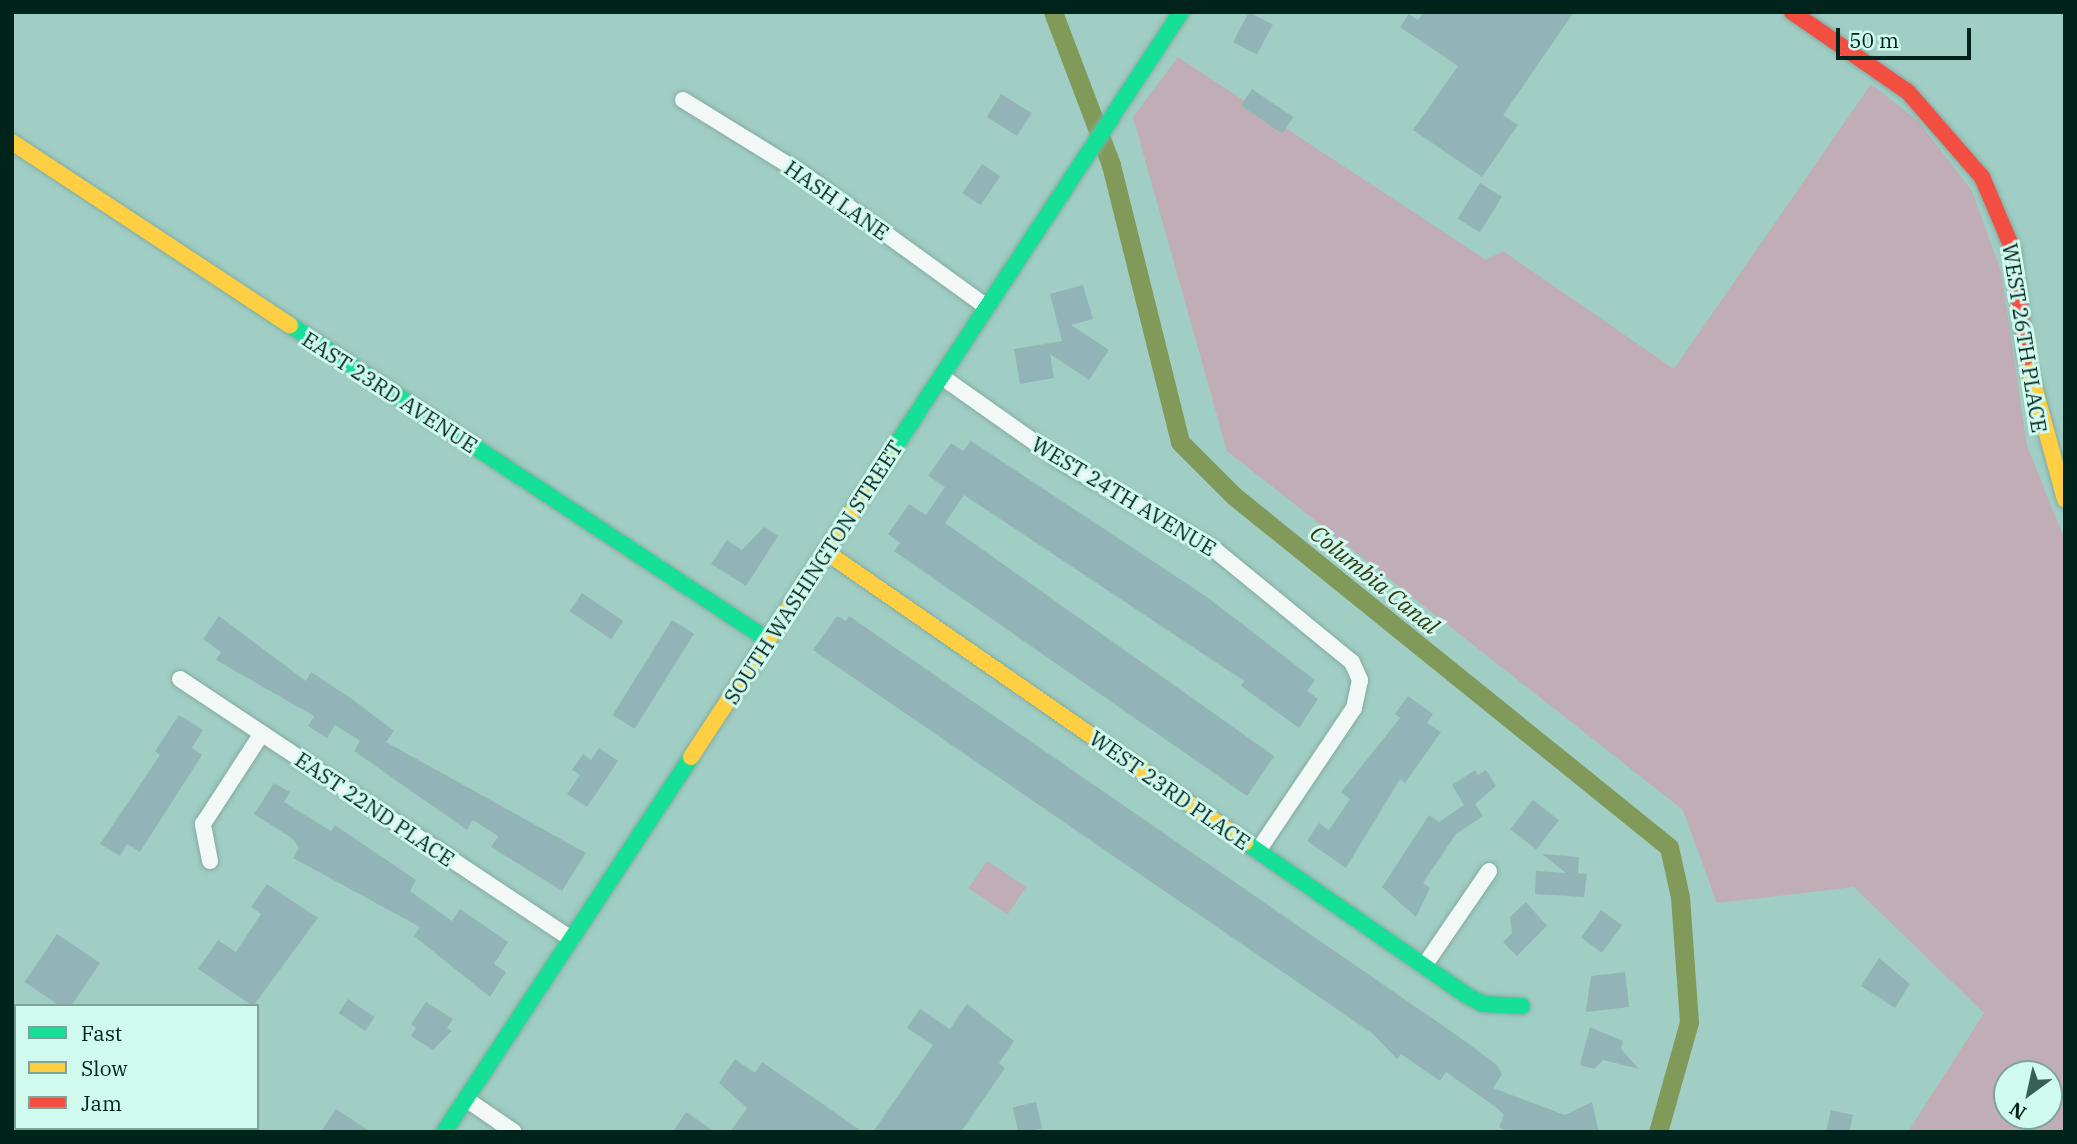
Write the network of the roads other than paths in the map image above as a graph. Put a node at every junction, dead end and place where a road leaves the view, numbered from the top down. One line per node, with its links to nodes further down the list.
1 (1181, 12): 5 (main road, SOUTH WASHINGTON STREET)
2 (1792, 12): 7 (main road, WEST 26TH PLACE)
3 (683, 100): 5 (street, HASH LANE)
4 (12, 142): 9 (main road, EAST 23RD AVENUE)
5 (987, 307): 6 (main road, SOUTH WASHINGTON STREET)
6 (942, 377): 8 (main road, SOUTH WASHINGTON STREET); 12 (street, WEST 24TH AVENUE)
7 (2065, 500)
8 (826, 552): 9 (main road, SOUTH WASHINGTON STREET); 12 (main road, WEST 23RD PLACE)
9 (768, 640): 15 (main road, SOUTH WASHINGTON STREET)
10 (180, 679): 11 (street, EAST 22ND PLACE)
11 (262, 733): 13 (street); 15 (street, EAST 22ND PLACE)
12 (1258, 850): 16 (main road, WEST 23RD PLACE)
13 (210, 861)
14 (1489, 871): 16 (street)
15 (571, 939): 18 (main road, SOUTH WASHINGTON STREET)
16 (1424, 966): 17 (main road, WEST 23RD PLACE)
17 (1522, 1006)
18 (466, 1099): 19 (main road, SOUTH WASHINGTON STREET); 20 (street)
19 (444, 1132)
20 (514, 1132)

